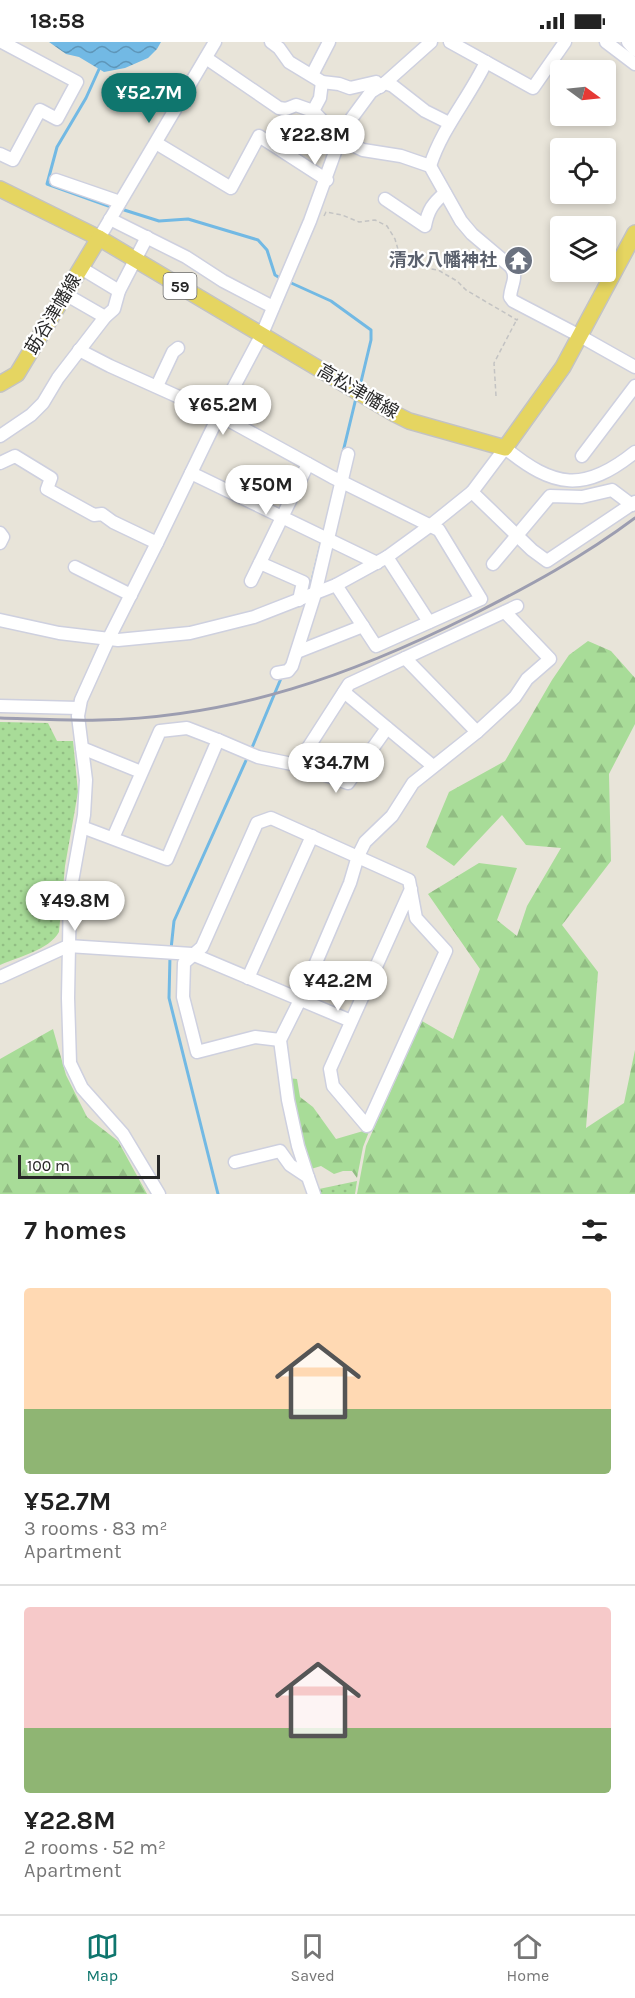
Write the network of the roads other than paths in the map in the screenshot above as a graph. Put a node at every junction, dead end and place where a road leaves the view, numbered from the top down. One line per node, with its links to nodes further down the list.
1 (2, 42): 20 (street)
2 (215, 42): 11 (street)
3 (271, 42): 14 (street)
4 (329, 42): 14 (street)
5 (431, 42): 15 (street)
6 (450, 42): 12 (street)
7 (565, 42): 12 (street)
8 (606, 42): 13 (street)
9 (628, 42): 10 (street)
10 (635, 50)
11 (206, 58): 16 (street); 19 (street)
12 (486, 62): 17 (street)
13 (635, 64)
14 (317, 78): 15 (street); 16 (street)
15 (382, 85): 17 (street); 18 (street)
16 (313, 111): 18 (street)
17 (449, 123): 21 (street)
18 (340, 139): 21 (street); 23 (street)
19 (156, 143): 23 (street); 27 (street)
20 (0, 154)
21 (430, 166): 25 (street)
22 (56, 180): 27 (street)
23 (327, 180): 35 (street)
24 (0, 189): 30 (main road, 高松津幡線 / 59)
25 (446, 193): 26 (street); 38 (street)
26 (385, 198)
27 (116, 210): 29 (street); 30 (street)
28 (635, 233): 38 (main road)
29 (147, 237): 31 (street); 35 (street)
30 (99, 238): 31 (main road, 高松津幡線 / 59); 32 (main road, 莇谷津幡線)
31 (136, 260): 33 (street); 37 (main road, 高松津幡線 / 59)
32 (81, 268): 33 (street); 34 (main road, 莇谷津幡線)
33 (119, 291): 36 (street)
34 (65, 294): 36 (street); 42 (main road, 莇谷津幡線)
35 (273, 307): 37 (street)
36 (105, 316): 40 (street)
37 (262, 334): 45 (street); 47 (main road, 高松津幡線 / 59)
38 (580, 336): 41 (street); 47 (main road)
39 (178, 348): 43 (street)
40 (80, 350): 43 (street); 46 (street)
41 (635, 367)
42 (0, 384)
43 (157, 386): 45 (street)
44 (635, 386): 50 (street)
45 (219, 415): 52 (street); 53 (street)
46 (0, 436)
47 (505, 448): 48 (street); 55 (street)
48 (635, 453)
49 (348, 454): 54 (street)
50 (582, 456)
51 (0, 464): 63 (street)
52 (308, 464): 54 (street); 57 (street)
53 (191, 473): 57 (street); 63 (street)
54 (338, 479): 58 (street); 61 (street)
55 (472, 492): 58 (street); 60 (street)
56 (633, 503): 60 (street); 60 (street)
57 (282, 517): 61 (street); 65 (street)
58 (431, 525): 64 (street); 73 (street)
59 (0, 533): 62 (street)
60 (517, 536): 66 (street)
61 (324, 537): 64 (street); 71 (street)
62 (0, 543)
63 (157, 543): 70 (street)
64 (382, 560): 69 (street); 73 (street)
65 (260, 563): 68 (street); 71 (street)
66 (494, 564)
67 (75, 567): 70 (street)
68 (251, 581)
69 (336, 585): 71 (street); 74 (street)
70 (131, 595): 75 (street)
71 (307, 597): 75 (street); 76 (street)
72 (0, 620): 75 (street)
73 (429, 622): 74 (street)
74 (363, 626): 76 (street)
75 (109, 638): 81 (street)
76 (297, 652): 78 (street)
77 (405, 658): 79 (street); 83 (street); 83 (street)
78 (281, 672)
79 (344, 692): 82 (street); 86 (street)
80 (0, 706): 81 (street)
81 (79, 708): 85 (street)
82 (387, 729): 86 (street); 87 (street)
83 (477, 732): 87 (street)
84 (218, 740): 86 (street); 88 (street); 91 (street)
85 (82, 748): 88 (street); 89 (street)
86 (297, 765)
87 (433, 766): 92 (street)
88 (141, 772): 91 (street)
89 (82, 827): 91 (street); 94 (street)
90 (312, 836): 92 (street); 95 (street); 97 (street)
91 (113, 838)
92 (358, 856): 93 (street); 98 (street)
93 (411, 889): 99 (street); 99 (street)
94 (68, 946): 95 (street); 96 (street); 103 (street)
95 (192, 954): 97 (street); 100 (street)
96 (0, 977)
97 (248, 978): 98 (street)
98 (300, 1000): 99 (street); 100 (street)
99 (351, 1021)
100 (280, 1040): 102 (street)
101 (235, 1162): 102 (street)
102 (308, 1177): 104 (street)
103 (159, 1194)
104 (314, 1194)

